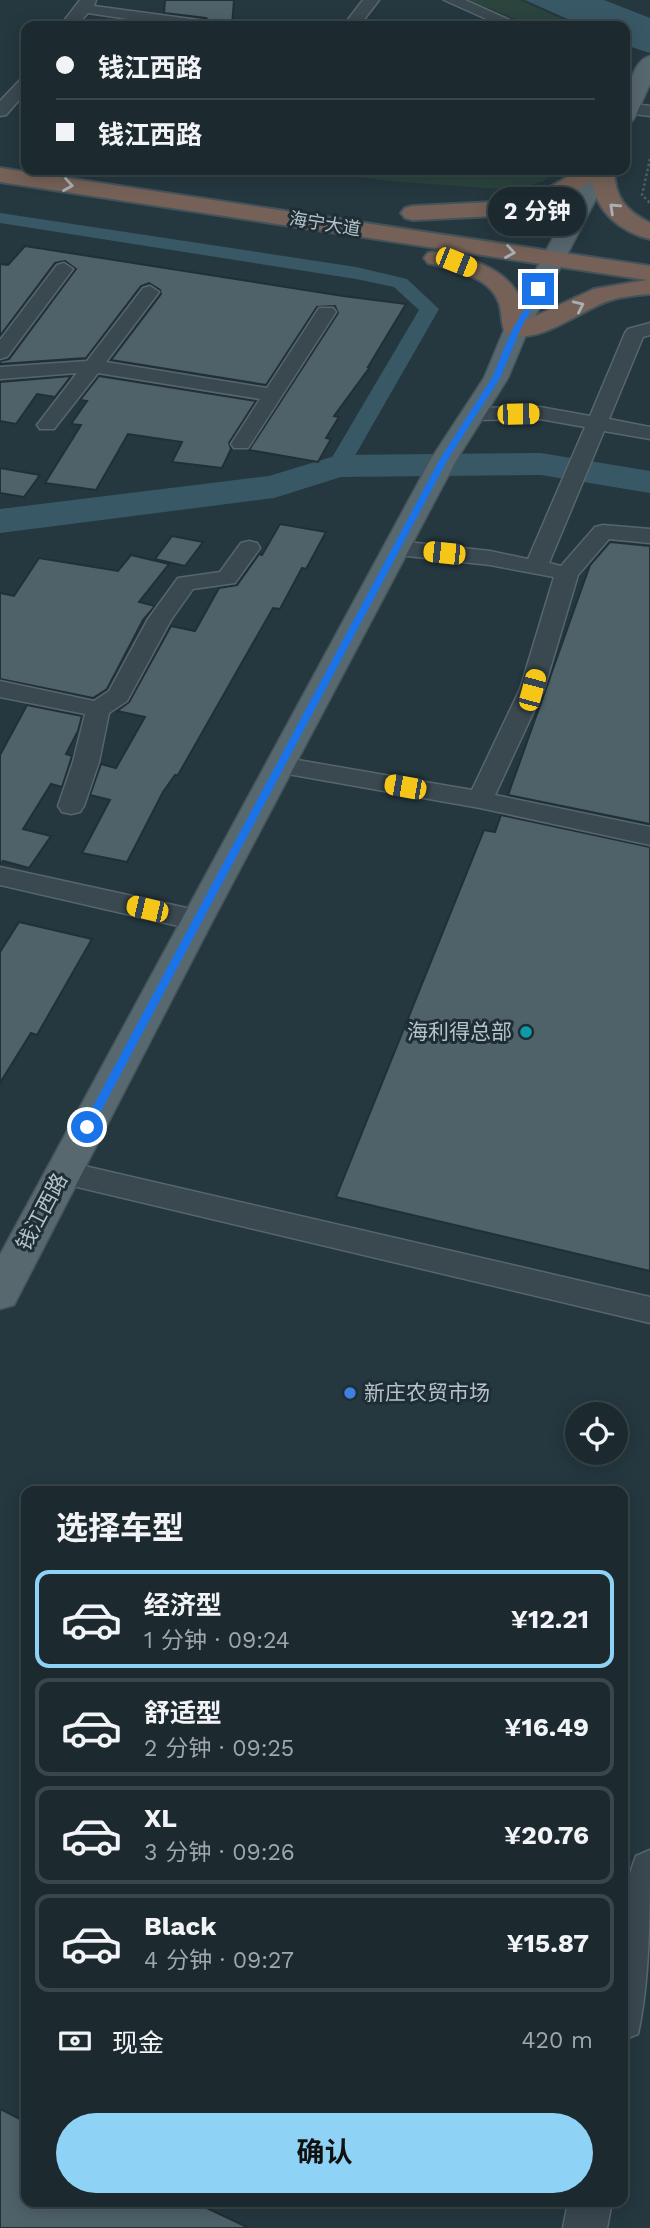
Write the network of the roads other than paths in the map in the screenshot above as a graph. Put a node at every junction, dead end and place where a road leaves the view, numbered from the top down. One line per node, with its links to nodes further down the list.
1 (371, 0): 8 (street)
2 (434, 0): 9 (street)
3 (452, 0): 10 (street)
4 (93, 3): 5 (street); 6 (street); 7 (street)
5 (73, 21)
6 (84, 21)
7 (181, 21)
8 (355, 21)
9 (485, 21)
10 (504, 21)
11 (647, 68): 13 (main road)
12 (15, 89): 14 (street)
13 (630, 103)
14 (0, 111)
15 (630, 111): 16 (street)
16 (650, 111)
17 (0, 175): 22 (highway, 海宁大道, one-way to 22)
18 (586, 175): 23 (highway)
19 (598, 175): 25 (main road, 钱江西路)
20 (601, 175): 24 (highway, one-way to 20)
21 (387, 209): 23 (highway, 海宁大道)
22 (241, 211): 29 (highway, 海宁大道, one-way to 29); 36 (highway)
23 (413, 213): 25 (highway, 海宁大道)
24 (650, 232)
25 (564, 236): 26 (highway, 海宁大道); 29 (main road, 钱江西路)
26 (588, 239)
27 (625, 244): 28 (highway)
28 (650, 248)
29 (555, 259): 31 (highway, 海宁大道); 36 (main road, 钱江西路)
30 (64, 269): 37 (street)
31 (650, 273)
32 (650, 287): 36 (highway, one-way to 32)
33 (150, 292): 38 (street)
34 (327, 312): 40 (street)
35 (650, 329): 42 (street)
36 (516, 330): 41 (main road, 钱江西路)
37 (0, 353)
38 (93, 366): 39 (street); 40 (street); 44 (street)
39 (0, 373)
40 (273, 395): 47 (street)
41 (472, 414): 42 (street); 50 (main road, 钱江西路)
42 (597, 424): 45 (street); 51 (street)
43 (650, 424): 45 (street)
44 (47, 425)
45 (627, 429): 46 (street)
46 (650, 433)
47 (242, 444)
48 (650, 536): 52 (street)
49 (249, 548): 54 (street)
50 (398, 548): 51 (street); 55 (main road, 钱江西路)
51 (536, 567): 52 (street)
52 (567, 573): 56 (street)
53 (0, 689): 54 (street)
54 (98, 709): 57 (street)
55 (280, 765): 56 (street); 60 (main road, 钱江西路)
56 (480, 800): 58 (street)
57 (71, 806)
58 (650, 836)
59 (0, 876): 60 (street)
60 (196, 920): 61 (main road, 钱江西路)
61 (63, 1172): 62 (main road, 钱江西路); 63 (street)
62 (0, 1293)
63 (650, 1310)
64 (650, 1870): 65 (street)
65 (628, 1991)
66 (589, 2207): 67 (street)
67 (585, 2228)

